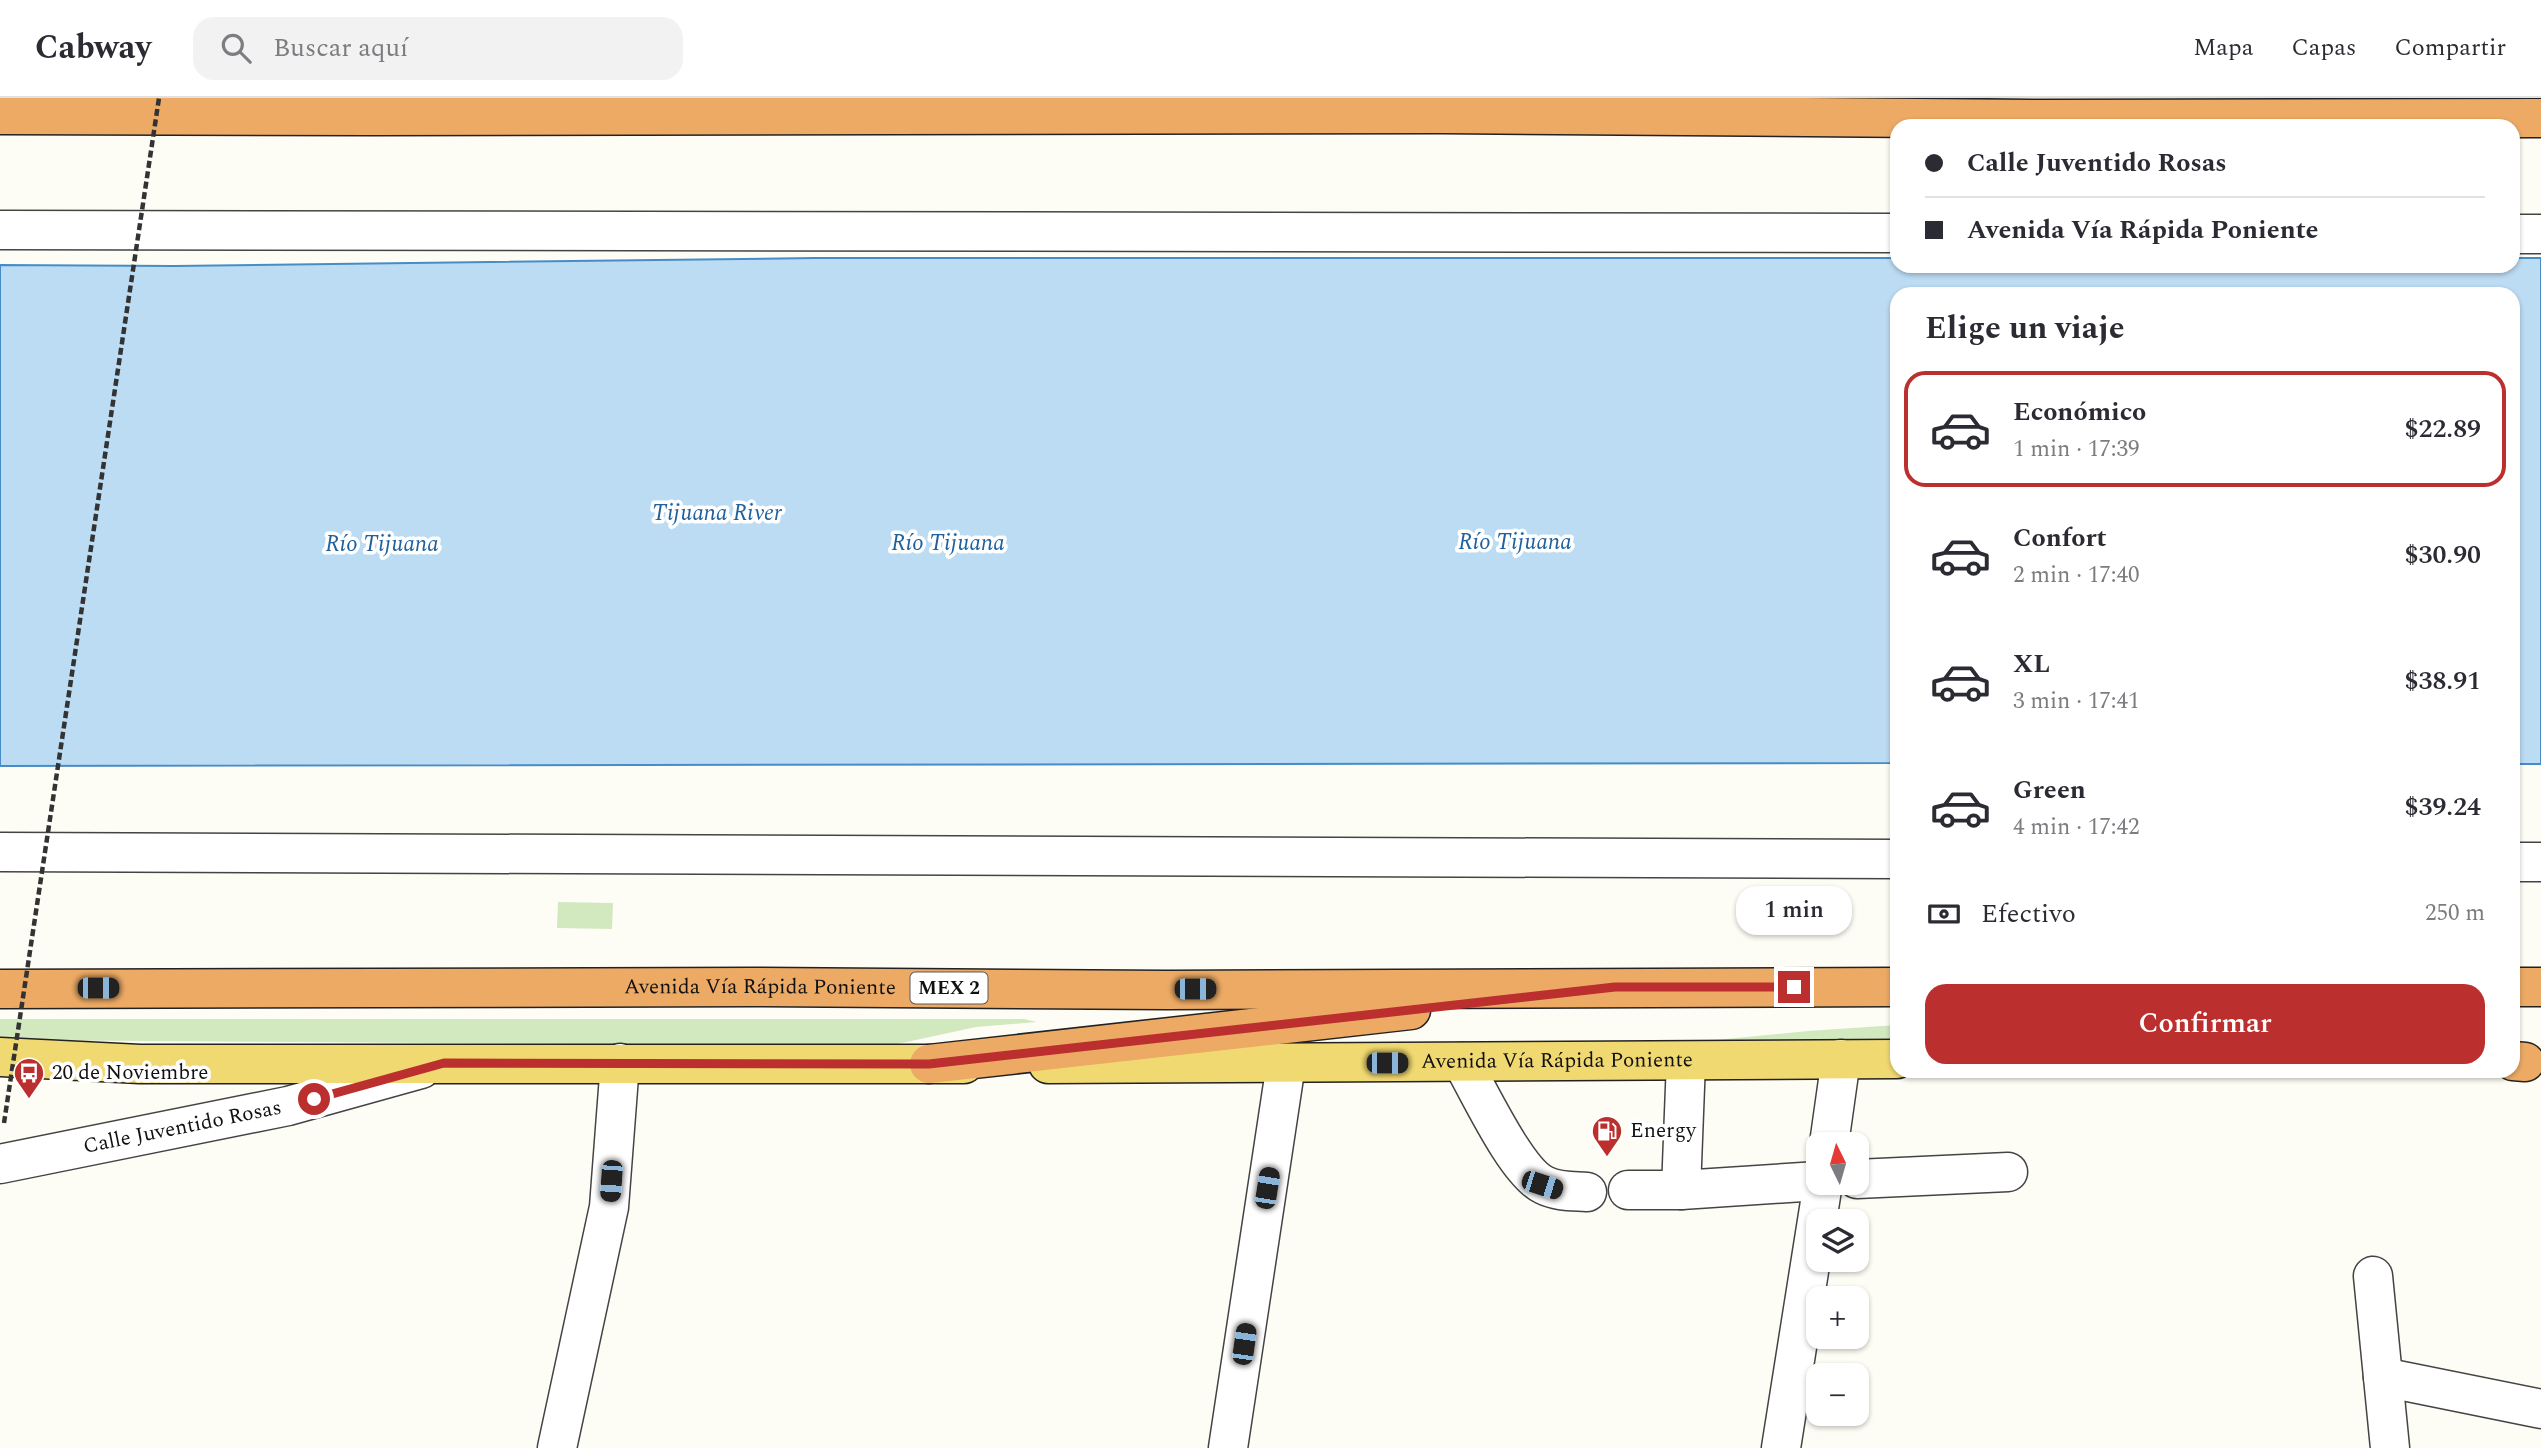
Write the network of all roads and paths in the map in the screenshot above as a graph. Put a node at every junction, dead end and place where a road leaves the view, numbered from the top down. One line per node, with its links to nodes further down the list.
1 (159, 98): 28 (path, bridge)
2 (1407, 98): 3 (highway)
3 (1442, 114): 4 (highway); 5 (highway)
4 (0, 115)
5 (2541, 118)
6 (0, 230): 7 (street)
7 (1890, 233)
8 (2520, 234): 9 (street)
9 (2541, 234)
10 (0, 852): 11 (street)
11 (1890, 859)
12 (2520, 862): 13 (street)
13 (2541, 862)
14 (1615, 987): 17 (highway, Avenida Vía Rápida Poniente / MEX 2); 18 (highway, Avenida Vía Rápida Poniente / MEX 2); 26 (highway)
15 (2520, 987): 16 (highway)
16 (2541, 987)
17 (1888, 988)
18 (0, 989)
19 (0, 1058): 24 (main road, Avenida Vía Rápida Poniente)
20 (1841, 1059): 21 (main road, Avenida Vía Rápida Poniente); 22 (main road, Avenida Vía Rápida Poniente); 29 (street)
21 (1890, 1059)
22 (1686, 1061): 23 (main road, Avenida Vía Rápida Poniente); 35 (street)
23 (1462, 1062): 27 (main road, Avenida Vía Rápida Poniente); 36 (street)
24 (444, 1063): 25 (main road, Avenida Vía Rápida Poniente); 30 (street, Calle Juventido Rosas)
25 (620, 1063): 26 (main road, Avenida Vía Rápida Poniente); 41 (street)
26 (929, 1064): 27 (main road, Avenida Vía Rápida Poniente)
27 (1286, 1064): 42 (street)
28 (4, 1123)
29 (1831, 1132)
30 (0, 1164)
31 (2008, 1172): 32 (street)
32 (1869, 1178)
33 (1806, 1183): 35 (street)
34 (1628, 1190): 35 (street)
35 (1681, 1190)
36 (1587, 1192)
37 (1819, 1195): 43 (street)
38 (2373, 1276): 39 (street)
39 (2383, 1377): 40 (street); 44 (street)
40 (2541, 1409)
41 (557, 1448)
42 (1228, 1448)
43 (1781, 1448)
44 (2390, 1448)

